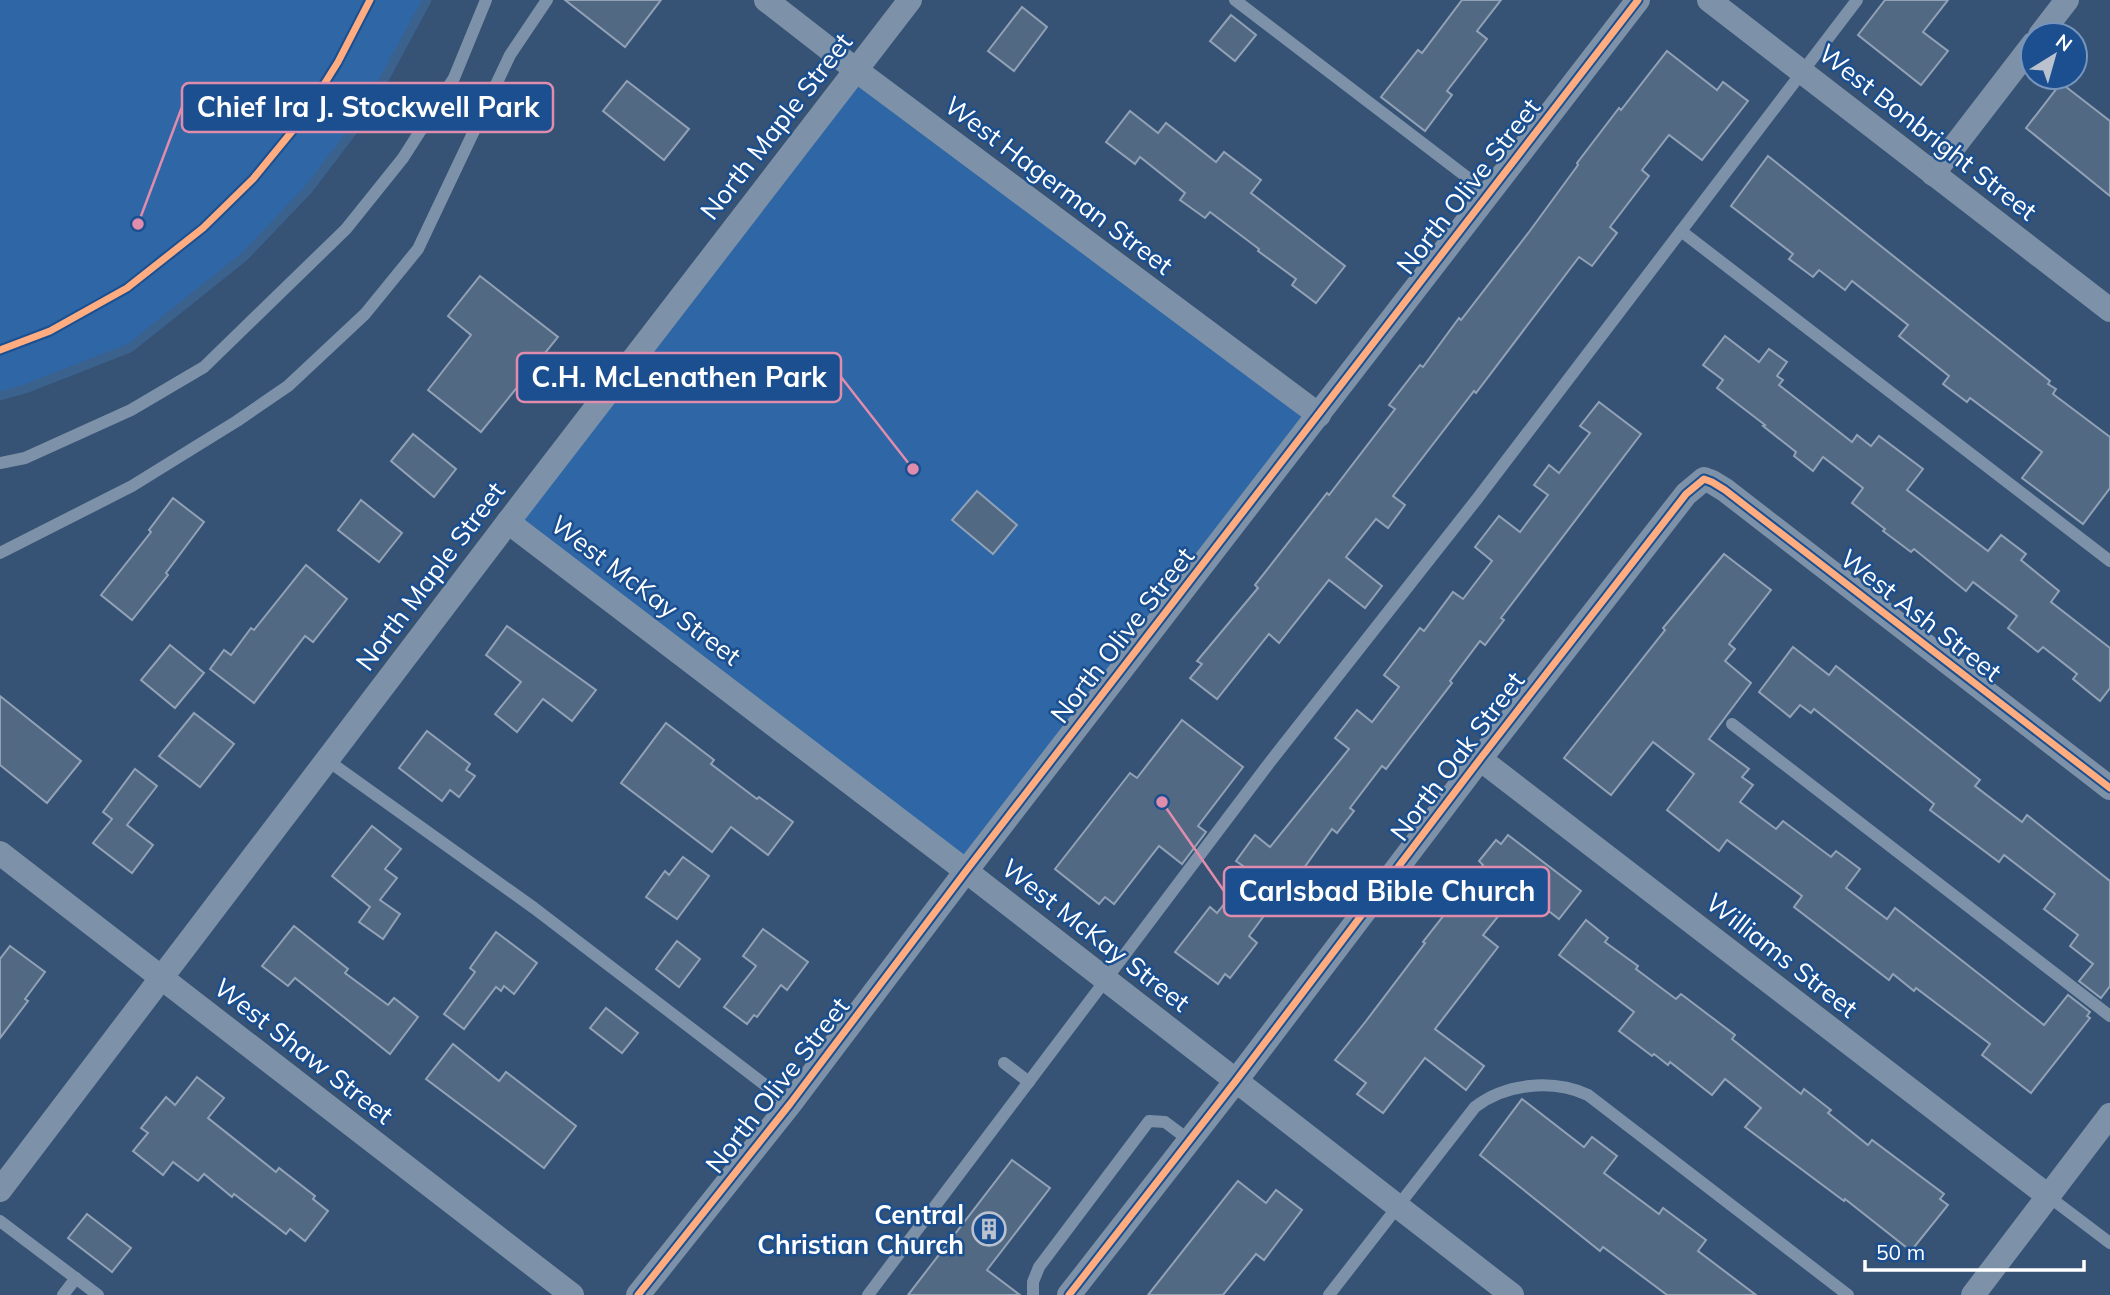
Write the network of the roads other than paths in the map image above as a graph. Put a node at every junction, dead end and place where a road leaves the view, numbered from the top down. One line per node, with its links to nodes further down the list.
1 (486, 0): 19 (lane)
2 (547, 0): 22 (lane)
3 (766, 0): 12 (street, West Hagerman Street)
4 (911, 0): 12 (street, North Maple Street)
5 (1235, 0): 15 (lane)
6 (1638, 0): 15 (street, North Olive Street)
7 (1709, 0): 13 (street, West Bonbright Street)
8 (1857, 0): 13 (lane)
9 (2067, 0): 10 (street)
10 (2051, 21)
11 (2019, 62): 14 (street)
12 (856, 70): 18 (street, West Hagerman Street); 21 (street, North Maple Street)
13 (1802, 72): 14 (street, West Bonbright Street); 16 (lane)
14 (1933, 174): 17 (street, West Bonbright Street)
15 (1489, 194): 18 (street, North Olive Street)
16 (1681, 231): 23 (lane); 31 (lane)
17 (2110, 310)
18 (1319, 415): 29 (street, North Olive Street)
19 (0, 463)
20 (1704, 479): 25 (street, North Oak Street); 27 (street, West Ash Street)
21 (508, 522): 26 (street, North Maple Street); 29 (street, West McKay Street)
22 (0, 553)
23 (2110, 562)
24 (1732, 724): 32 (lane)
25 (1480, 759): 35 (street, North Oak Street); 40 (street, Williams Street)
26 (327, 760): 30 (street, North Maple Street); 36 (lane)
27 (2110, 788)
28 (0, 853): 30 (street, West Shaw Street)
29 (966, 871): 31 (street, West McKay Street); 36 (street, North Olive Street)
30 (162, 978): 39 (street, North Maple Street); 47 (street, West Shaw Street)
31 (1106, 981): 34 (lane); 35 (street, West McKay Street)
32 (2110, 1016)
33 (1004, 1063): 34 (lane)
34 (1029, 1082): 49 (lane)
35 (1235, 1082): 38 (street, North Oak Street); 41 (street, West McKay Street)
36 (790, 1104): 48 (street, North Olive Street)
37 (2110, 1115): 40 (street)
38 (1189, 1140): 50 (lane); 51 (street, North Oak Street)
39 (0, 1190)
40 (2048, 1196): 43 (lane); 55 (street)
41 (1399, 1208): 52 (lane); 53 (street, West McKay Street); 54 (lane)
42 (0, 1221): 44 (lane)
43 (2110, 1243)
44 (76, 1278): 45 (lane); 46 (lane)
45 (63, 1295)
46 (98, 1295)
47 (572, 1295)
48 (638, 1295)
49 (868, 1295)
50 (1033, 1295)
51 (1069, 1295)
52 (1329, 1295)
53 (1512, 1295)
54 (1848, 1295)
55 (1973, 1295)

